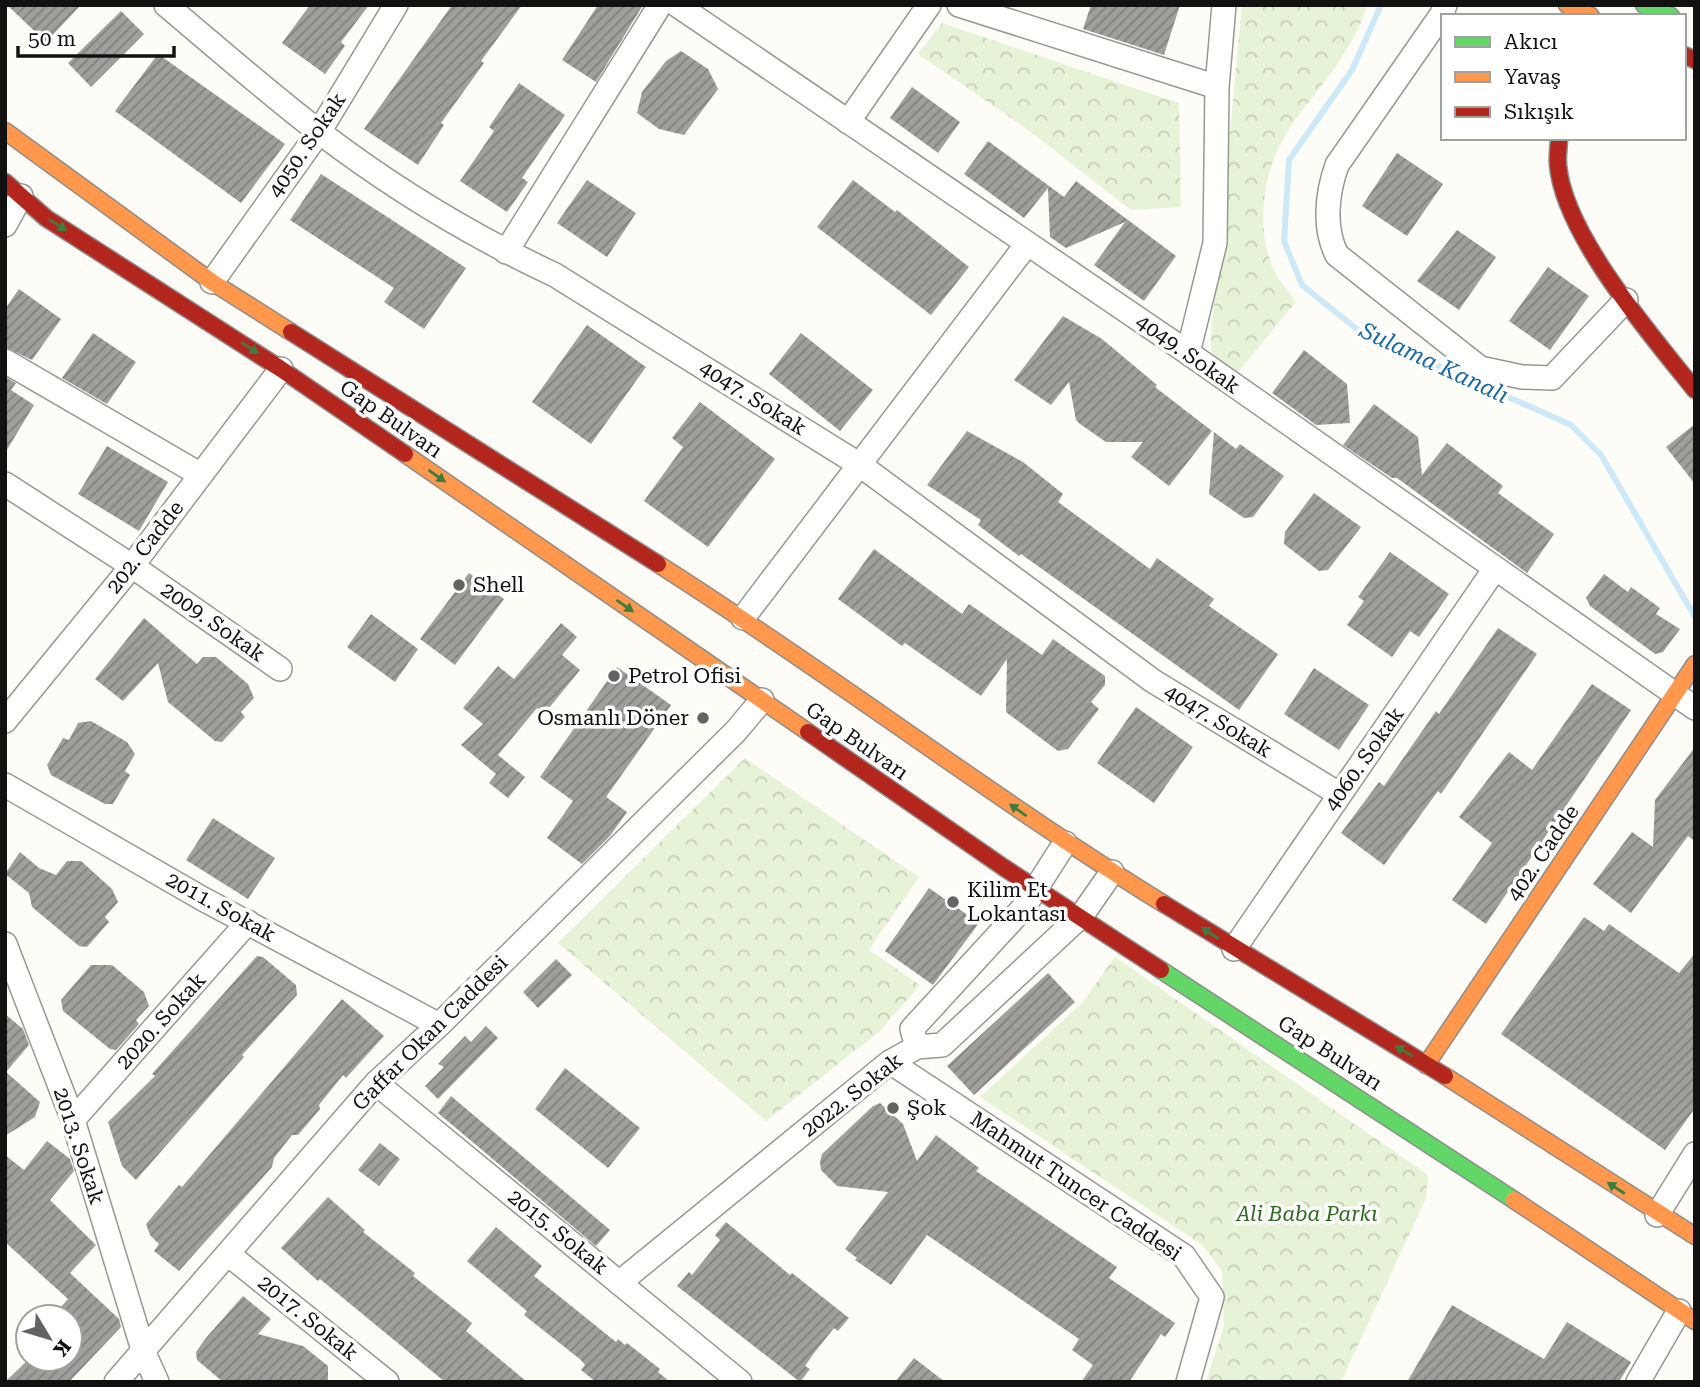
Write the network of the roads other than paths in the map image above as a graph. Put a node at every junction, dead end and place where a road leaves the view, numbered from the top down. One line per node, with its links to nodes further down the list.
1 (166, 5): 16 (street, 4047. Sokak)
2 (396, 5): 16 (street, 4050. Sokak)
3 (660, 5): 21 (street)
4 (677, 5): 14 (street, 4049. Sokak)
5 (929, 5): 14 (street)
6 (959, 5): 13 (street)
7 (1224, 5): 13 (street)
8 (1567, 5): 10 (main road)
9 (1644, 5): 11 (main road)
10 (1587, 14)
11 (1666, 14)
12 (1441, 15): 23 (street)
13 (1217, 87): 24 (street)
14 (848, 122): 20 (street, 4049. Sokak)
15 (5, 131): 22 (main road, Gap Bulvarı)
16 (319, 132): 21 (street, 4047. Sokak); 22 (street, 4050. Sokak)
17 (1558, 140): 23 (main road)
18 (13, 189): 19 (street); 26 (main road, Gap Bulvarı, one-way to 26)
19 (5, 225)
20 (1027, 244): 24 (street, 4049. Sokak); 28 (street)
21 (506, 252): 28 (street, 4047. Sokak)
22 (212, 282): 33 (main road, Gap Bulvarı)
23 (1626, 300): 27 (main road)
24 (1188, 354): 32 (street, 4049. Sokak)
25 (5, 361): 29 (street)
26 (281, 369): 29 (street, 202. Cadde); 37 (main road, Gap Bulvarı, one-way to 37)
27 (1695, 390)
28 (860, 465): 33 (street); 41 (street, 4047. Sokak)
29 (201, 475): 31 (street, 202. Cadde)
30 (5, 484): 31 (street, 2009. Sokak)
31 (132, 566): 35 (street, 2009. Sokak); 39 (street, 202. Cadde)
32 (1494, 570): 36 (street, 4049. Sokak); 41 (street, 4060. Sokak)
33 (743, 618): 42 (main road, Gap Bulvarı, one-way to 33)
34 (1695, 664): 36 (main road, 402. Cadde)
35 (280, 669)
36 (1674, 696): 38 (street, 4049. Sokak); 52 (main road, 402. Cadde)
37 (762, 700): 44 (main road, Gap Bulvarı); 49 (street, Gaffar Okan Caddesi)
38 (1695, 708)
39 (5, 721)
40 (5, 785): 46 (street, 2011. Sokak)
41 (1339, 794): 48 (street, 4060. Sokak)
42 (1065, 843): 43 (main road, Gap Bulvarı); 44 (street, 2022. Sokak)
43 (1112, 872): 45 (street); 48 (main road, Gap Bulvarı, one-way to 43)
44 (1037, 887): 45 (main road, Gap Bulvarı); 50 (street, 2022. Sokak)
45 (1082, 915): 50 (street); 60 (main road, Gap Bulvarı)
46 (248, 922): 49 (street, 2011. Sokak); 54 (street, 2020. Sokak)
47 (5, 944): 54 (street, 2013. Sokak)
48 (1234, 948): 52 (main road, Gap Bulvarı, one-way to 48)
49 (439, 1025): 53 (street, Gaffar Okan Caddesi)
50 (917, 1047): 51 (street, 2022. Sokak)
51 (890, 1062): 59 (street, 2022. Sokak); 66 (street, Mahmut Tuncer Caddesi)
52 (1426, 1065): 56 (main road, Gap Bulvarı, one-way to 52)
53 (376, 1083): 58 (street, Gaffar Okan Caddesi); 59 (street, 2015. Sokak)
54 (73, 1120): 61 (street, 2013. Sokak)
55 (1695, 1154): 56 (street)
56 (1657, 1215): 57 (main road, Gap Bulvarı)
57 (1695, 1236)
58 (229, 1254): 61 (street, Gaffar Okan Caddesi); 64 (street, 2017. Sokak)
59 (619, 1283): 65 (street, 2015. Sokak)
60 (1687, 1316): 67 (street)
61 (144, 1353): 62 (street, Gaffar Okan Caddesi); 63 (street, 2013. Sokak)
62 (116, 1382)
63 (157, 1382)
64 (387, 1382)
65 (740, 1382)
66 (1188, 1382)
67 (1638, 1382)

